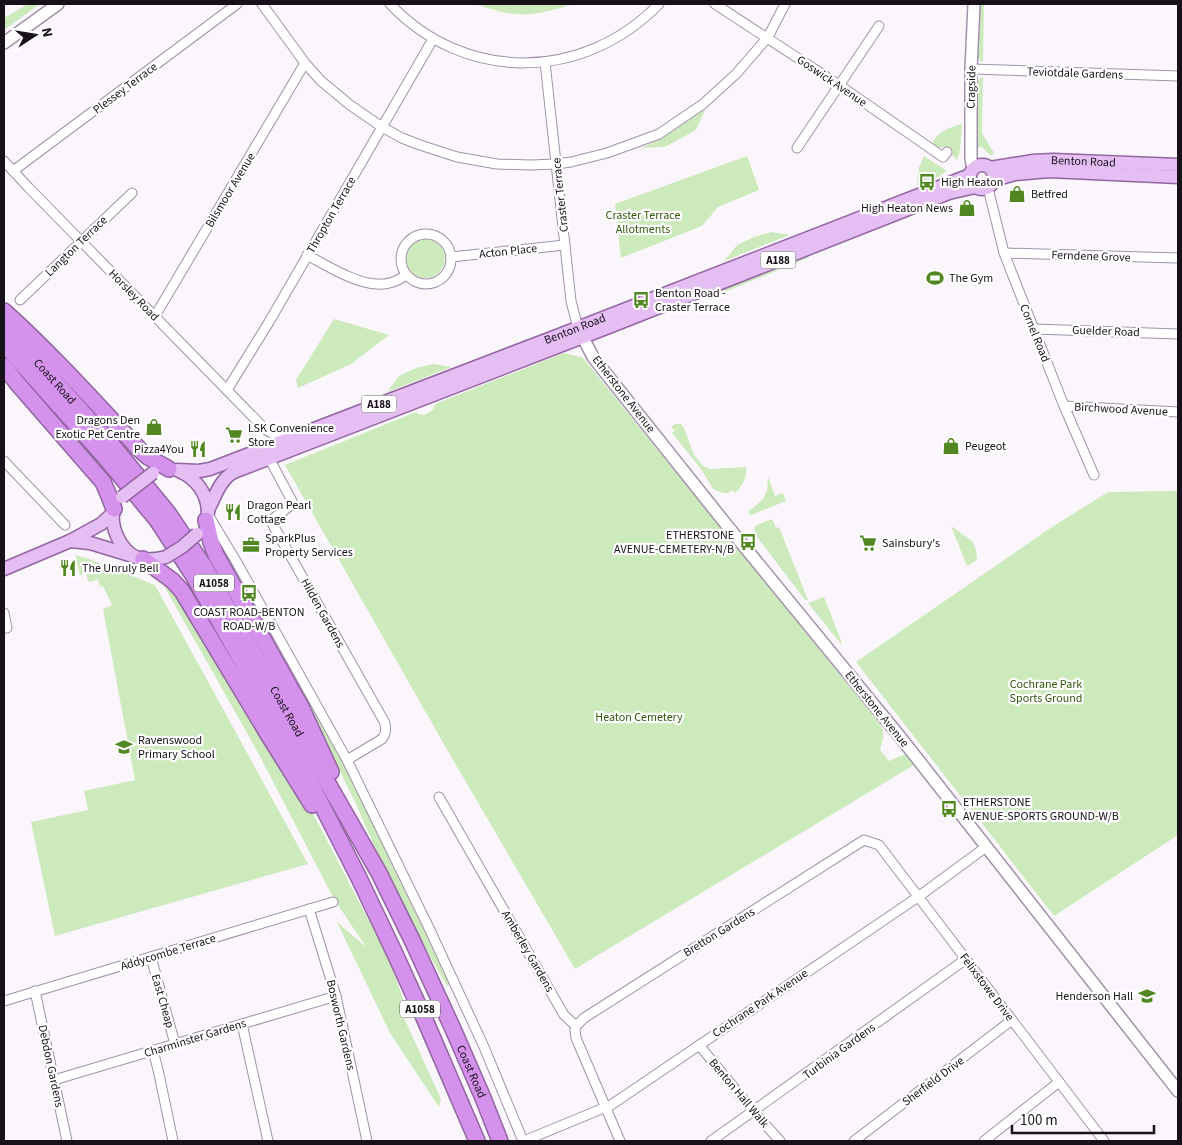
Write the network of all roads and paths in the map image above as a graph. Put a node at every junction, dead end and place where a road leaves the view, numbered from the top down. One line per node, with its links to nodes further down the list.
1 (58, 4): 12 (street)
2 (237, 4): 24 (street, Plessey Terrace)
3 (262, 4): 14 (street)
4 (390, 4): 11 (street)
5 (659, 4): 13 (street)
6 (715, 4): 10 (street, Goswick Avenue)
7 (785, 4): 10 (street)
8 (974, 4): 15 (street, Cragside)
9 (879, 26): 17 (street)
10 (768, 37): 17 (street, Goswick Avenue); 22 (street)
11 (433, 39): 13 (street); 18 (street, Thropton Terrace)
12 (4, 43)
13 (545, 62): 22 (street, Craster Terrace)
14 (305, 63): 18 (street); 38 (street, Bilsmoor Avenue)
15 (971, 69): 16 (street, Teviotdale Gardens); 25 (street, Cragside)
16 (1178, 76)
17 (839, 85): 19 (street); 20 (street, Goswick Avenue)
18 (382, 126): 22 (street); 32 (street, Thropton Terrace)
19 (797, 148)
20 (947, 152)
21 (4, 161): 24 (street, Horsley Road)
22 (556, 164): 30 (street, Craster Terrace)
23 (1178, 165): 27 (main road, Benton Road / A188)
24 (13, 171): 29 (street, Horsley Road)
25 (973, 177): 27 (main road, A188); 27 (main road, A188); 41 (main road, Benton Road / A188)
26 (1178, 177): 27 (main road, Benton Road / A188)
27 (991, 179): 31 (street, Cornel Road)
28 (132, 193): 29 (street, Langton Terrace)
29 (81, 241): 36 (street, Langton Terrace); 38 (street, Horsley Road)
30 (565, 245): 33 (street, Acton Place); 41 (street, Craster Terrace)
31 (1004, 253): 34 (street, Ferndene Grove); 40 (street, Cornel Road)
32 (308, 255): 35 (street); 45 (street, Thropton Terrace)
33 (450, 257): 35 (street); 35 (street)
34 (1178, 258)
35 (406, 275)
36 (20, 300)
37 (4, 311): 52 (highway)
38 (155, 316): 45 (street, Horsley Road)
39 (4, 325): 66 (highway, Coast Road / A1058)
40 (1034, 329): 42 (street, Guelder Road); 46 (street, Cornel Road)
41 (580, 332): 49 (main road, Benton Road / A188); 50 (main road, Benton Road / A188); 65 (street, Etherstone Avenue)
42 (1178, 334)
43 (4, 344): 67 (highway, Coast Road / A1058)
44 (4, 366): 54 (highway)
45 (227, 390): 48 (street, Horsley Road)
46 (1064, 406): 47 (street, Birchwood Avenue); 53 (street, Cornel Road)
47 (1178, 412)
48 (265, 429): 49 (street, Horsley Road); 50 (street)
49 (286, 439): 50 (main road, Benton Road / A188)
50 (267, 453): 52 (main road, Benton Road / A188); 55 (main road, Benton Road / A188); 62 (street, Hilden Gardens)
51 (4, 461): 56 (street)
52 (173, 469): 54 (main road, bridge); 55 (main road)
53 (1094, 475)
54 (116, 506): 57 (main road); 58 (main road)
55 (208, 515): 58 (main road, bridge); 62 (street, Coast Road); 66 (highway)
56 (65, 525)
57 (70, 541): 58 (main road); 59 (main road)
58 (140, 558): 67 (highway)
59 (4, 569)
60 (4, 613): 61 (street)
61 (7, 628)
62 (347, 760): 95 (street, Coast Road)
63 (440, 797): 78 (street, Amberley Gardens)
64 (864, 840): 68 (street, Felixstowe Drive); 78 (street, Bretton Gardens)
65 (986, 847): 68 (street, Cochrane Park Avenue); 84 (street, Etherstone Avenue)
66 (379, 873): 85 (highway, Coast Road / A1058)
67 (359, 878): 92 (highway, Coast Road / A1058)
68 (918, 897): 72 (street, Felixstowe Drive); 80 (street, Cochrane Park Avenue)
69 (333, 902): 70 (street, Addycombe Terrace)
70 (309, 910): 71 (street, Addycombe Terrace); 74 (street, Bosworth Gardens)
71 (151, 957): 73 (street, Addycombe Terrace); 79 (street, East Cheap)
72 (966, 959): 76 (street, Felixstowe Drive); 87 (street, Turbinia Gardens)
73 (35, 991): 75 (street, Addycombe Terrace); 82 (street, Debdon Gardens)
74 (336, 996): 77 (street, Charminster Gardens); 91 (street, Bosworth Gardens)
75 (4, 1001)
76 (1012, 1020): 83 (street, Felixstowe Drive); 99 (street, Sherfield Drive)
77 (242, 1024): 79 (street, Charminster Gardens); 90 (street)
78 (576, 1026): 86 (street, Amberley Gardens)
79 (175, 1044): 81 (street, Charminster Gardens)
80 (699, 1045): 86 (street, Cochrane Park Avenue); 87 (street, Benton Hall Walk)
81 (153, 1050): 82 (street, Charminster Gardens); 89 (street)
82 (54, 1080): 88 (street, Debdon Gardens)
83 (1059, 1082): 100 (street); 101 (street, Felixstowe Drive)
84 (1178, 1091)
85 (483, 1098): 93 (highway, Coast Road / A1058); 94 (highway, A1058)
86 (606, 1108): 95 (street, Cochrane Park Avenue); 96 (street, Amberley Gardens)
87 (754, 1112): 97 (street, Turbinia Gardens); 98 (street, Benton Hall Walk)
88 (67, 1141)
89 (173, 1141)
90 (268, 1141)
91 (367, 1141)
92 (477, 1141)
93 (500, 1141)
94 (505, 1141)
95 (524, 1141)
96 (620, 1141)
97 (711, 1141)
98 (780, 1141)
99 (854, 1141)
100 (984, 1141)
101 (1104, 1141)

